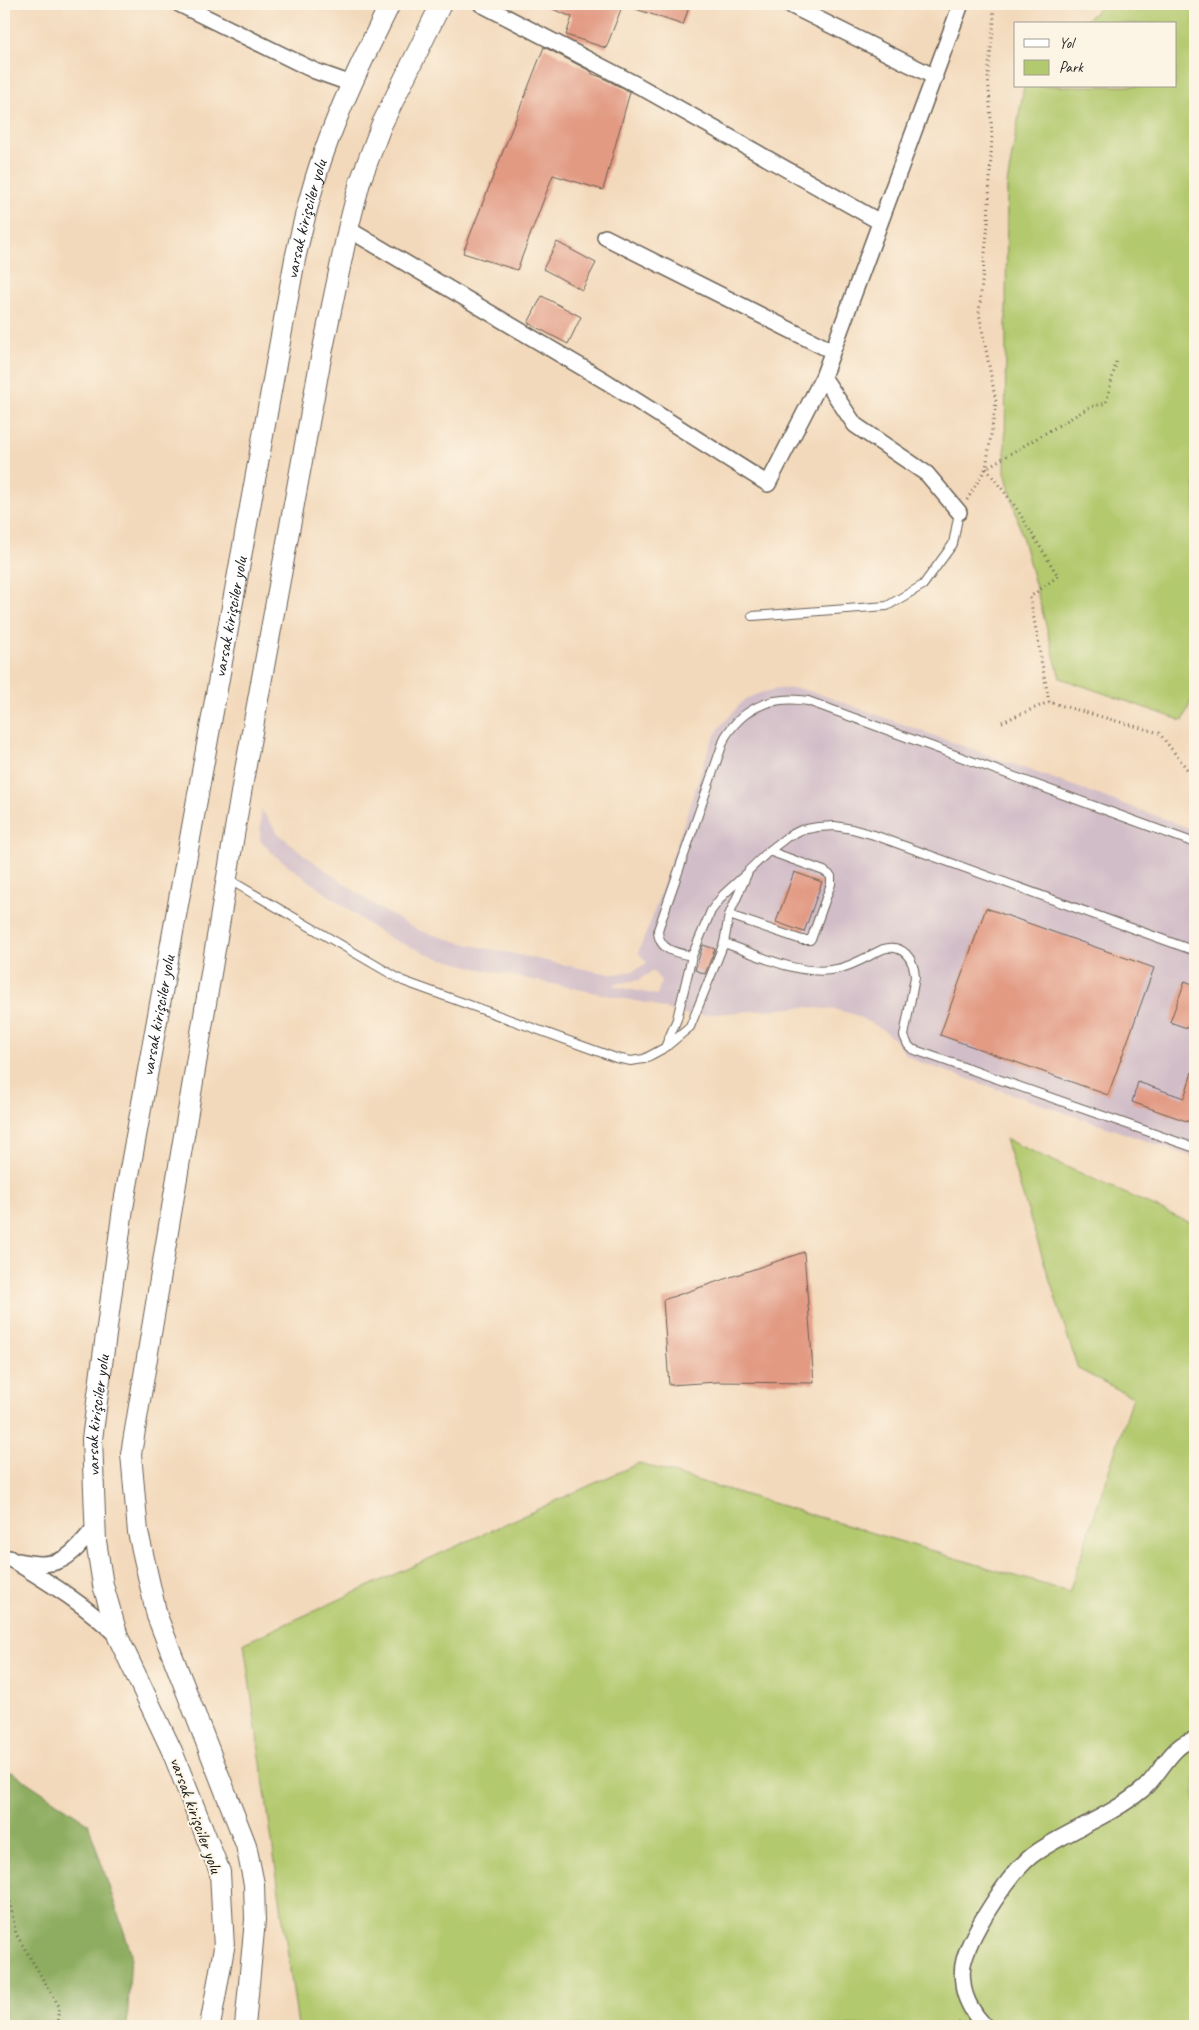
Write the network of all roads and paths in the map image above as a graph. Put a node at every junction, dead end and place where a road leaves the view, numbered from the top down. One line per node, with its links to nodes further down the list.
1 (179, 4): 9 (street)
2 (390, 4): 9 (street, varsak kirişciler yolu)
3 (441, 4): 11 (street, varsak kirişciler yolu)
4 (481, 4): 10 (street)
5 (788, 4): 8 (street)
6 (962, 4): 8 (street)
7 (993, 4): 16 (path)
8 (935, 77): 10 (street)
9 (352, 84): 32 (street, varsak kirişciler yolu)
10 (880, 222): 13 (street)
11 (348, 229): 15 (street); 25 (street, varsak kirişciler yolu)
12 (605, 238): 13 (street)
13 (832, 351): 15 (street)
14 (1117, 359): 16 (path)
15 (823, 376): 17 (street)
16 (986, 468): 17 (path); 19 (path)
17 (959, 512): 18 (lane)
18 (752, 616)
19 (1049, 702): 20 (path); 21 (path)
20 (1002, 722)
21 (1195, 776)
22 (1195, 842): 29 (lane)
23 (769, 850): 24 (lane); 26 (lane); 28 (lane)
24 (749, 870): 26 (lane); 29 (lane)
25 (227, 878): 30 (lane); 39 (street, varsak kirişciler yolu)
26 (729, 915): 27 (lane)
27 (724, 943): 30 (lane); 31 (lane)
28 (1195, 951)
29 (692, 956): 30 (lane)
30 (666, 1046)
31 (1195, 1148)
32 (96, 1526): 33 (street); 34 (street, varsak kirişciler yolu)
33 (6, 1557): 34 (street)
34 (118, 1637): 38 (street, varsak kirişciler yolu)
35 (1195, 1740): 40 (street)
36 (4, 1883): 37 (path)
37 (57, 2026)
38 (210, 2026)
39 (244, 2026)
40 (984, 2026)

